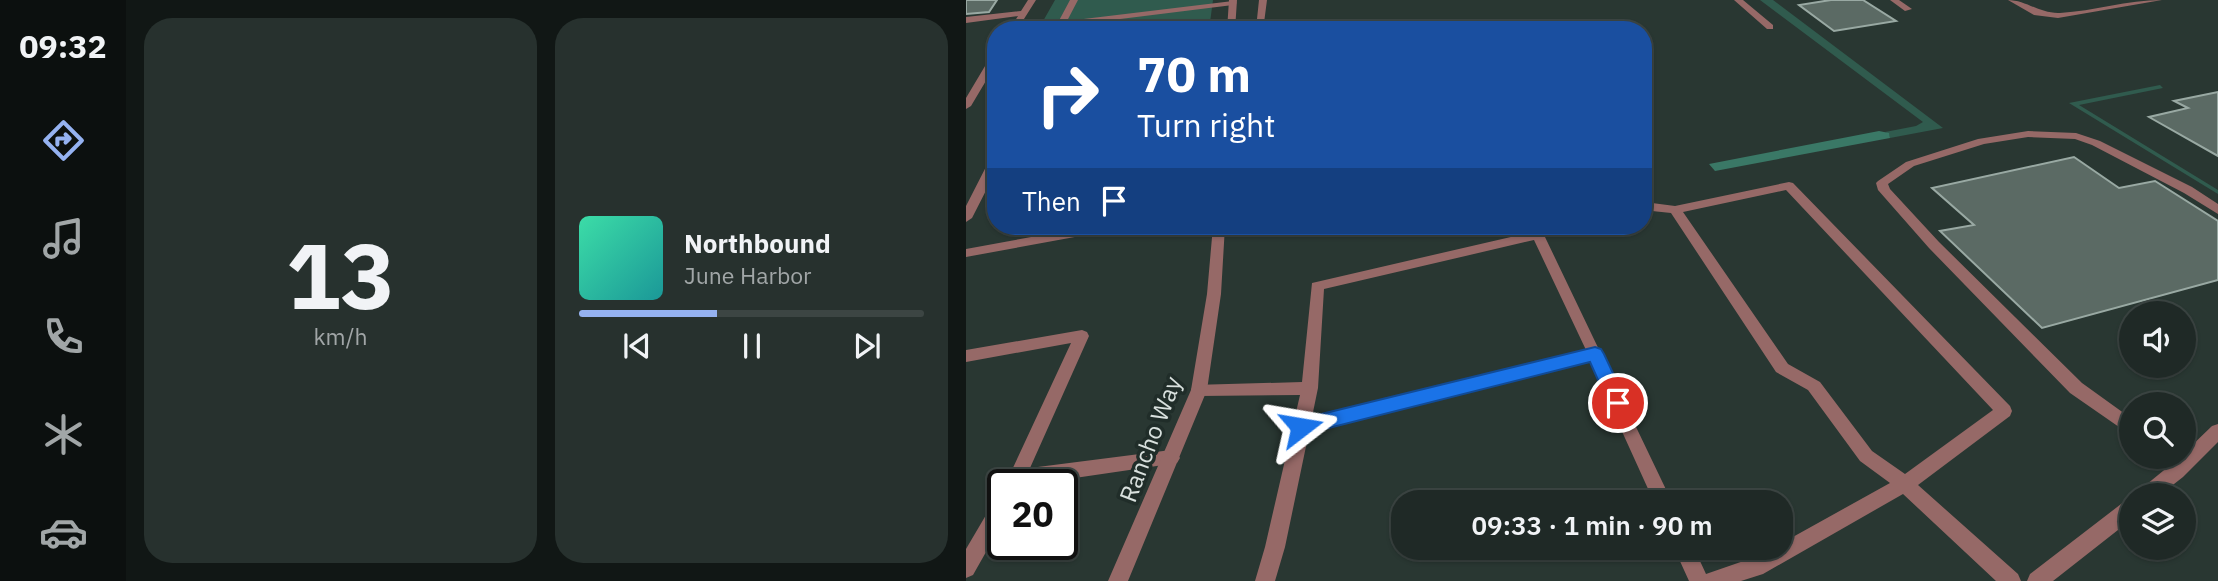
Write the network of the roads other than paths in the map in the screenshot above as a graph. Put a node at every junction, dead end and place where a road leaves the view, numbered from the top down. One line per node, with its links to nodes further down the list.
1 (1031, 0): 10 (street)
2 (1074, 0): 13 (street)
3 (1263, 0): 16 (street)
4 (1738, 0): 17 (street)
5 (1894, 0): 9 (street)
6 (2012, 0): 7 (street)
7 (2158, 0)
8 (1233, 1): 14 (street); 15 (street)
9 (1908, 9)
10 (1023, 13): 11 (street); 12 (street)
11 (966, 20)
12 (1018, 21)
13 (1062, 21)
14 (1099, 21)
15 (1231, 21)
16 (1261, 21)
17 (1770, 27)
18 (987, 72): 19 (street)
19 (966, 106)
20 (987, 177): 24 (street)
21 (1652, 206): 22 (street)
22 (1675, 210): 42 (street); 42 (street)
23 (2218, 210): 33 (street)
24 (966, 218)
25 (1064, 235): 28 (street)
26 (1218, 235): 32 (street, Rancho Way)
27 (1538, 235): 29 (street); 31 (street)
28 (966, 253)
29 (1595, 354): 34 (street); 43 (street)
30 (966, 356): 38 (street)
31 (1310, 388): 32 (street); 34 (street)
32 (1199, 390): 37 (street, Rancho Way)
33 (2119, 419)
34 (1301, 427): 49 (street)
35 (2218, 431): 36 (street)
36 (2196, 447)
37 (1171, 458): 40 (street); 48 (street, Rancho Way)
38 (1021, 469)
39 (2169, 469): 41 (street)
40 (1078, 472)
41 (2157, 483)
42 (1905, 484): 51 (street); 52 (street)
43 (1657, 490)
44 (2119, 518): 53 (street)
45 (987, 532): 47 (street)
46 (1689, 560): 50 (street)
47 (966, 569)
48 (1118, 581)
49 (1265, 581)
50 (1699, 581)
51 (1712, 581)
52 (2011, 581)
53 (2036, 581)

